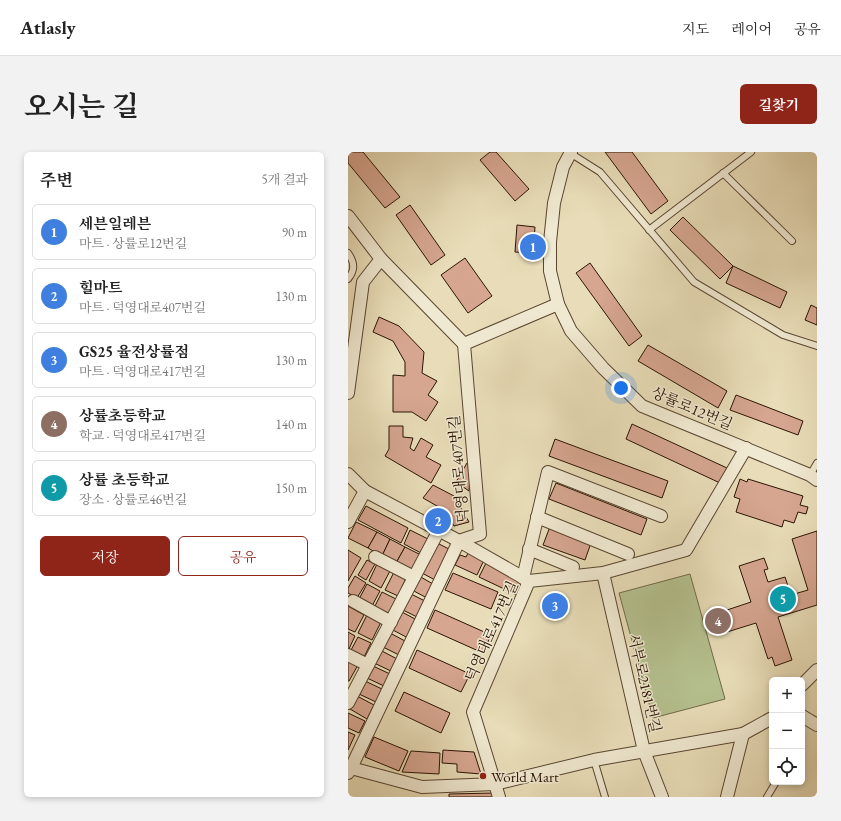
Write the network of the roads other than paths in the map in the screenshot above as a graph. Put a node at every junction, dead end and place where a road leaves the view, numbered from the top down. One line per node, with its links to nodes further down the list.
1 (571, 152): 5 (lane); 10 (street, 상률로12번길)
2 (751, 152): 3 (lane)
3 (723, 173): 5 (lane); 6 (lane)
4 (348, 216): 8 (street)
5 (649, 230): 12 (lane)
6 (792, 241)
7 (348, 253): 9 (lane)
8 (381, 259): 11 (street); 13 (street)
9 (348, 279)
10 (558, 304): 11 (street); 15 (street, 상률로12번길)
11 (464, 344): 24 (street, 덕영대로407번길)
12 (817, 346)
13 (349, 373): 14 (street)
14 (348, 393)
15 (746, 448): 18 (street, 상률로12번길); 29 (street, 덕영대로417번길)
16 (817, 463): 18 (lane)
17 (348, 474): 19 (street)
18 (814, 477)
19 (365, 491): 22 (street); 23 (street)
20 (661, 516): 21 (street)
21 (537, 517): 25 (street); 26 (street)
22 (348, 522)
23 (439, 530): 24 (street); 30 (street)
24 (459, 541): 31 (street); 45 (street, 덕영대로407번길)
25 (530, 549): 28 (street); 31 (street)
26 (628, 554)
27 (375, 557): 30 (street)
28 (573, 567)
29 (603, 573): 31 (street, 덕영대로417번길); 43 (street, 서부로2181번길)
30 (414, 577): 33 (street)
31 (526, 580): 46 (street, 덕영대로417번길)
32 (353, 601): 33 (street)
33 (391, 622): 35 (street)
34 (348, 655): 35 (street)
35 (368, 666): 38 (street)
36 (817, 670): 37 (street)
37 (805, 682)
38 (348, 703)
39 (805, 718): 41 (street)
40 (769, 720): 42 (street)
41 (817, 725)
42 (743, 734): 43 (street); 51 (street)
43 (644, 751): 44 (street); 50 (street, 서부로2181번길)
44 (594, 760): 46 (street); 49 (lane)
45 (350, 771): 46 (street)
46 (495, 784): 48 (street, 덕영대로417번길)
47 (774, 785): 52 (lane)
48 (499, 797)
49 (605, 797)
50 (662, 797)
51 (727, 797)
52 (767, 797)

